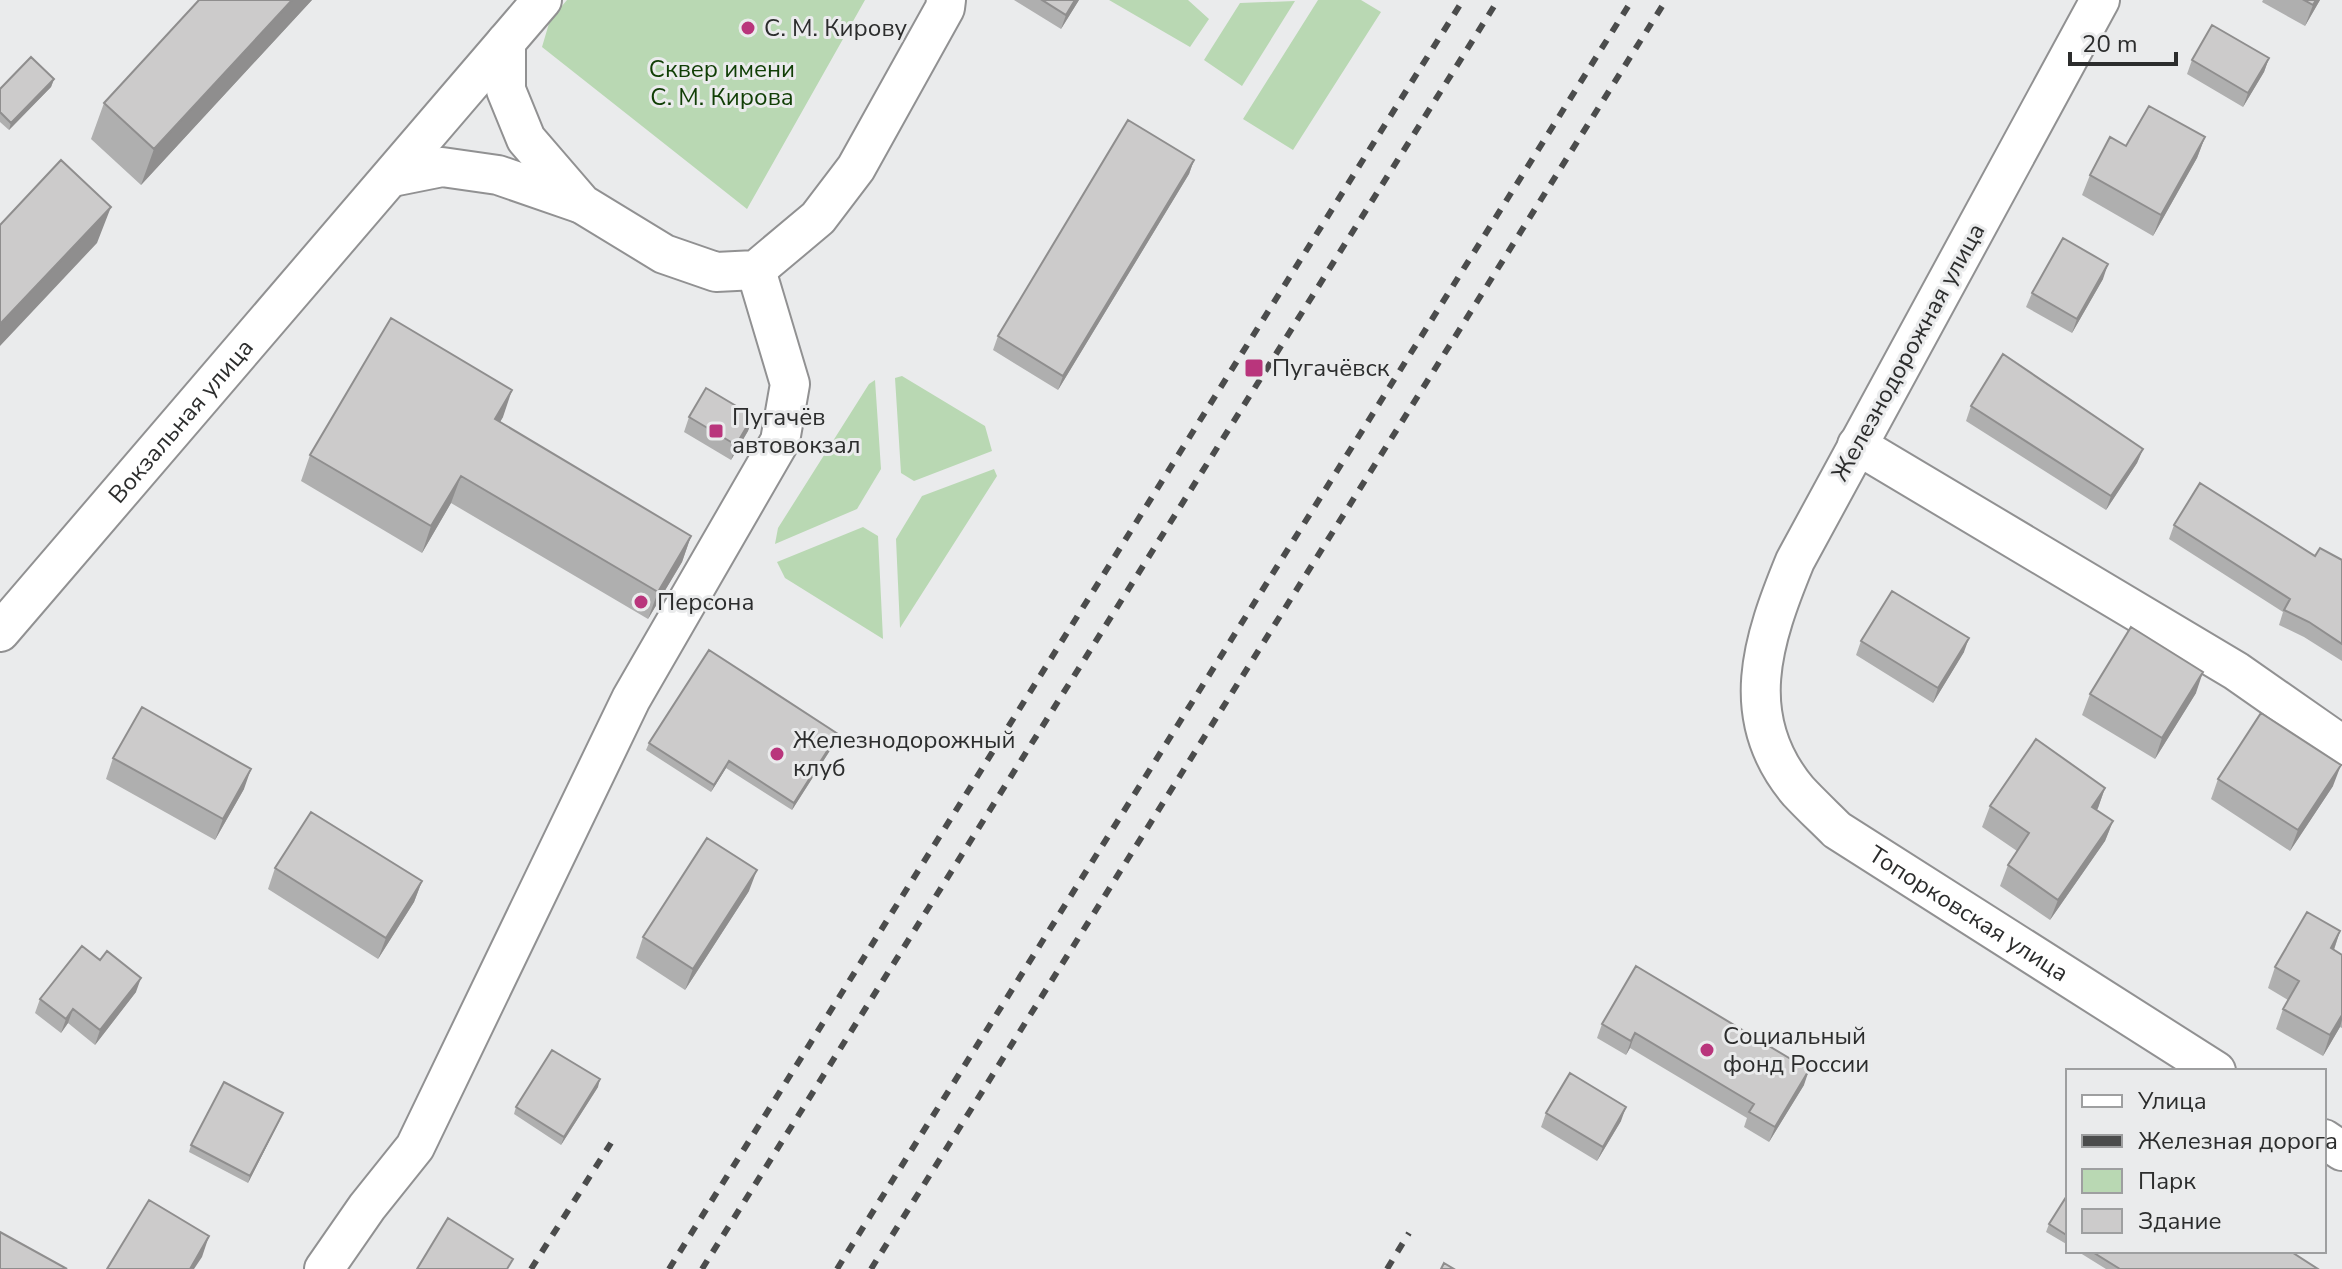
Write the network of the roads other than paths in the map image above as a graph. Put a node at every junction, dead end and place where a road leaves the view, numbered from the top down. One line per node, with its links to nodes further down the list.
1 (542, 0): 4 (street)
2 (946, 0): 7 (street)
3 (2100, 0): 8 (street, Железнодорожная улица)
4 (506, 42): 5 (street); 6 (street)
5 (392, 177): 6 (street); 9 (street, Вокзальная улица)
6 (582, 204): 7 (street)
7 (756, 270): 13 (street)
8 (1857, 445): 10 (street, Железнодорожная улица); 11 (street)
9 (0, 632)
10 (1762, 718): 12 (street, Топорковская улица)
11 (2342, 745)
12 (2213, 1069)
13 (324, 1269)

